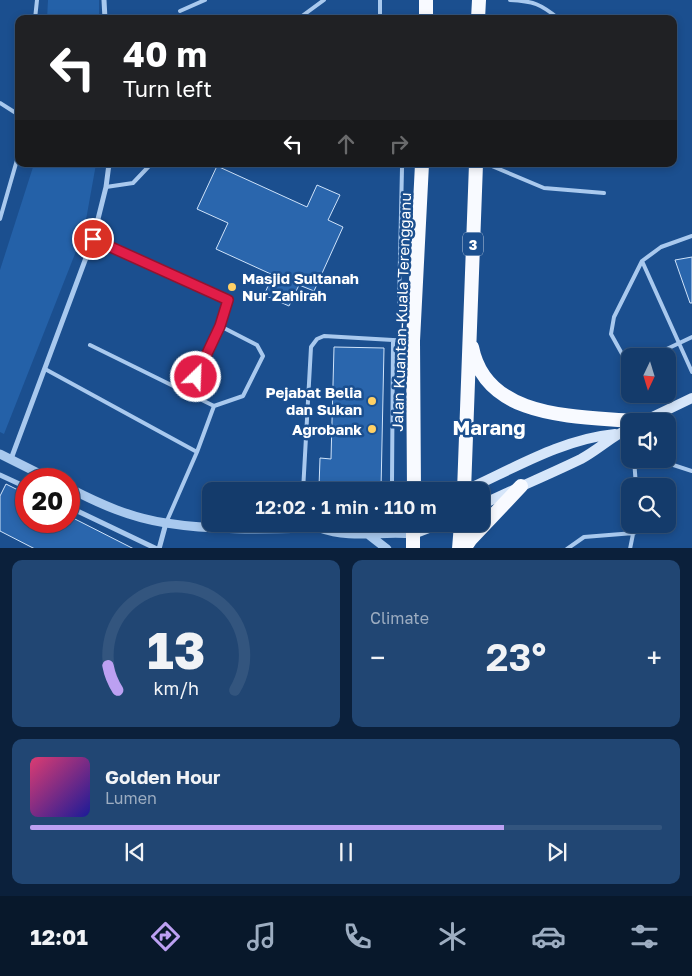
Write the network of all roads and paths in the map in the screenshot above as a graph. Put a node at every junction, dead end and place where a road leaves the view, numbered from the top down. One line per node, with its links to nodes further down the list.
1 (37, 0): 10 (lane)
2 (104, 0): 11 (street)
3 (205, 0): 9 (lane)
4 (324, 0): 12 (lane)
5 (380, 0): 13 (lane)
6 (426, 0): 14 (highway)
7 (479, 0): 15 (highway)
8 (510, 0): 16 (lane)
9 (180, 11)
10 (35, 15)
11 (105, 15)
12 (303, 15)
13 (380, 15)
14 (426, 15)
15 (478, 15)
16 (553, 15)
17 (0, 103): 18 (lane)
18 (15, 112)
19 (15, 167): 28 (lane)
20 (109, 167): 26 (street)
21 (148, 167): 26 (lane)
22 (422, 167): 30 (highway, Jalan Kuantan-Kuala Terengganu)
23 (476, 167): 35 (highway, 3)
24 (494, 167): 27 (lane)
25 (402, 168): 29 (lane)
26 (106, 187): 32 (street)
27 (604, 193)
28 (0, 219)
29 (402, 225): 30 (lane); 34 (lane)
30 (420, 229): 34 (highway, Jalan Kuantan-Kuala Terengganu)
31 (692, 236): 33 (lane)
32 (93, 239): 36 (lane); 44 (street)
33 (642, 261): 40 (lane); 43 (lane)
34 (414, 315): 39 (highway, Jalan Kuantan-Kuala Terengganu)
35 (468, 324): 50 (highway); 63 (highway, 3)
36 (220, 326): 46 (lane); 48 (lane)
37 (692, 337): 40 (lane)
38 (393, 340): 39 (lane); 60 (lane); 61 (lane)
39 (413, 341): 62 (highway, Jalan Kuantan-Kuala Terengganu)
40 (679, 343): 42 (lane); 45 (lane)
41 (90, 345): 46 (lane)
42 (669, 348)
43 (621, 352)
44 (45, 369): 53 (lane); 54 (street)
45 (692, 372)
46 (189, 394): 48 (lane)
47 (692, 398): 49 (main road)
48 (214, 406): 53 (lane)
49 (661, 413)
50 (621, 425)
51 (621, 431): 52 (main road)
52 (615, 434): 64 (main road); 65 (main road)
53 (197, 452): 69 (lane)
54 (3, 458): 56 (street)
55 (676, 466): 57 (lane)
56 (25, 468)
57 (692, 471)
58 (0, 475): 59 (street)
59 (15, 482)
60 (304, 482)
61 (392, 482)
62 (414, 482)
63 (464, 482)
64 (484, 482)
65 (521, 486): 67 (main road); 79 (highway)
66 (80, 493): 69 (street)
67 (490, 501)
68 (80, 512): 76 (street)
69 (166, 523): 70 (street); 76 (street)
70 (202, 526)
71 (332, 532): 74 (street)
72 (460, 532): 78 (highway)
73 (634, 533): 80 (lane); 81 (lane)
74 (367, 534): 75 (street); 77 (street)
75 (413, 536)
76 (158, 548)
77 (387, 548)
78 (459, 548)
79 (464, 548)
80 (567, 548)
81 (630, 548)

